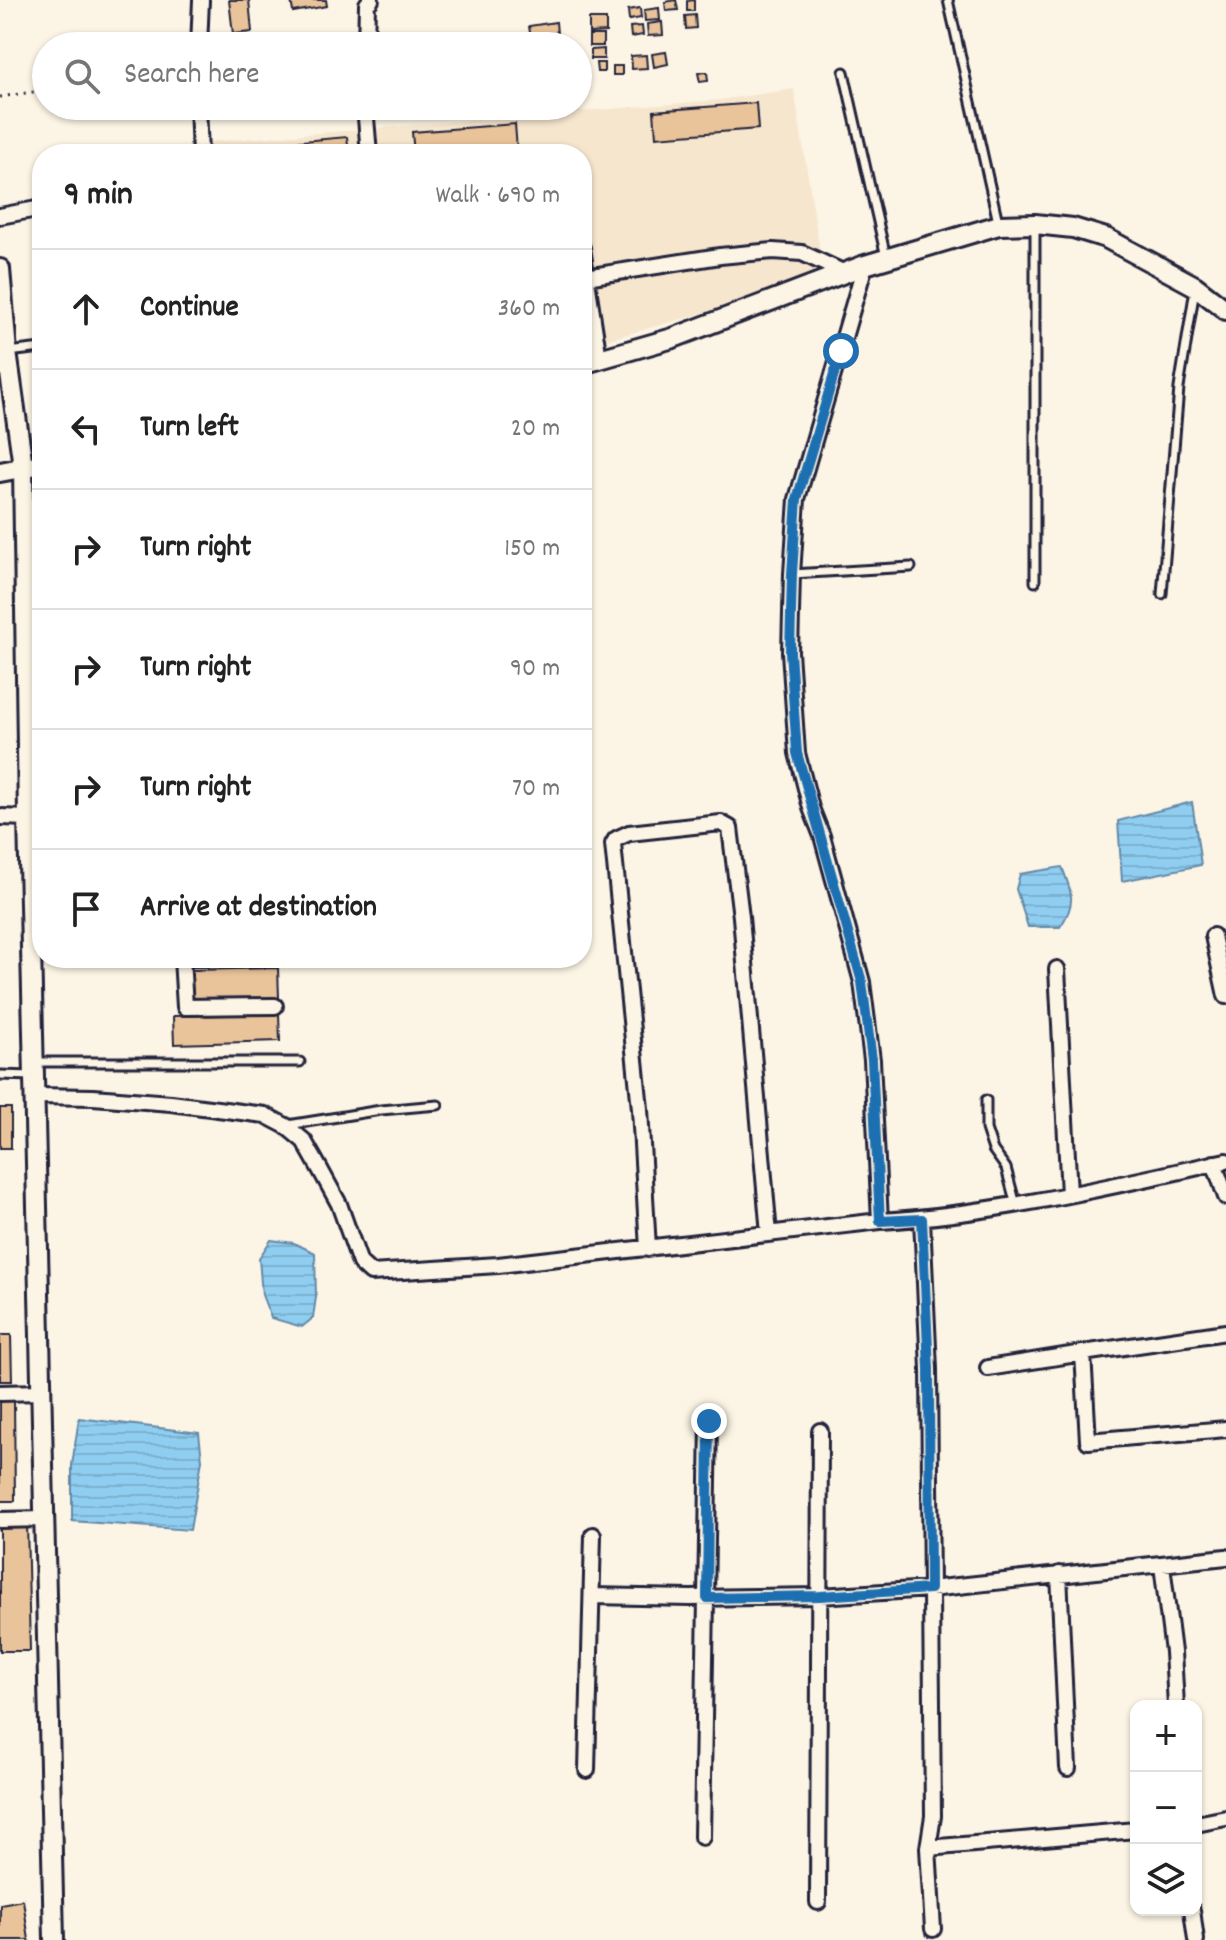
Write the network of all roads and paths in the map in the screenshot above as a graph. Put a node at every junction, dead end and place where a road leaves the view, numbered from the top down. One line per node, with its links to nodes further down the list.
1 (201, 0): 4 (street)
2 (371, 0): 5 (street)
3 (948, 0): 16 (lane)
4 (200, 32)
5 (366, 32)
6 (844, 72): 17 (lane)
7 (32, 92): 8 (path)
8 (0, 97)
9 (199, 120): 11 (street)
10 (366, 120): 12 (street)
11 (200, 144)
12 (368, 144)
13 (32, 210): 14 (street)
14 (0, 216)
15 (1035, 224): 16 (street); 22 (street); 32 (lane)
16 (999, 225): 17 (street)
17 (887, 259): 18 (street)
18 (865, 265): 20 (street); 31 (street)
19 (0, 269): 25 (street)
20 (845, 273): 21 (street); 26 (street)
21 (592, 276)
22 (1195, 286): 23 (street); 33 (lane)
23 (1226, 310)
24 (32, 349): 25 (lane)
25 (4, 353): 28 (street)
26 (592, 360)
27 (32, 465): 28 (street)
28 (23, 466): 29 (street); 34 (street)
29 (0, 472)
30 (911, 567): 31 (lane)
31 (792, 574): 55 (street)
32 (1035, 582)
33 (1162, 594)
34 (32, 790)
35 (0, 817): 36 (street)
36 (32, 826)
37 (1213, 936): 41 (street)
38 (34, 968): 44 (street)
39 (183, 968): 42 (street)
40 (1057, 969): 51 (street)
41 (1226, 996)
42 (275, 1006)
43 (300, 1062): 44 (lane)
44 (34, 1069): 45 (lane); 46 (street)
45 (0, 1075)
46 (35, 1096): 49 (street); 61 (street)
47 (986, 1100): 53 (lane)
48 (438, 1105): 49 (lane)
49 (286, 1126): 57 (street)
50 (1220, 1162): 51 (street); 52 (street)
51 (1069, 1194): 53 (street)
52 (1226, 1197)
53 (1016, 1205): 54 (street)
54 (922, 1219): 55 (street); 72 (street)
55 (880, 1221): 56 (street)
56 (769, 1234): 57 (street); 57 (street)
57 (648, 1249)
58 (1226, 1332): 59 (street)
59 (1083, 1353): 60 (street); 64 (street)
60 (988, 1368)
61 (42, 1392): 62 (street); 66 (street)
62 (0, 1393)
63 (709, 1421): 75 (street)
64 (1226, 1429)
65 (820, 1431): 74 (street)
66 (45, 1519): 67 (street); 87 (street)
67 (0, 1520)
68 (593, 1535): 73 (street)
69 (1225, 1562): 70 (street)
70 (1162, 1565): 71 (street); 76 (street)
71 (1059, 1574): 72 (street); 77 (street)
72 (930, 1589): 74 (street); 83 (street)
73 (592, 1596): 75 (street); 78 (street)
74 (820, 1596): 75 (street); 84 (street)
75 (707, 1598): 82 (street)
76 (1176, 1700)
77 (1068, 1768)
78 (587, 1770)
79 (1226, 1818): 80 (street)
80 (1202, 1823)
81 (1130, 1831): 83 (street)
82 (702, 1837)
83 (928, 1848): 86 (street)
84 (818, 1902)
85 (1193, 1916): 88 (street)
86 (933, 1929)
87 (54, 1940)
88 (1196, 1940)

